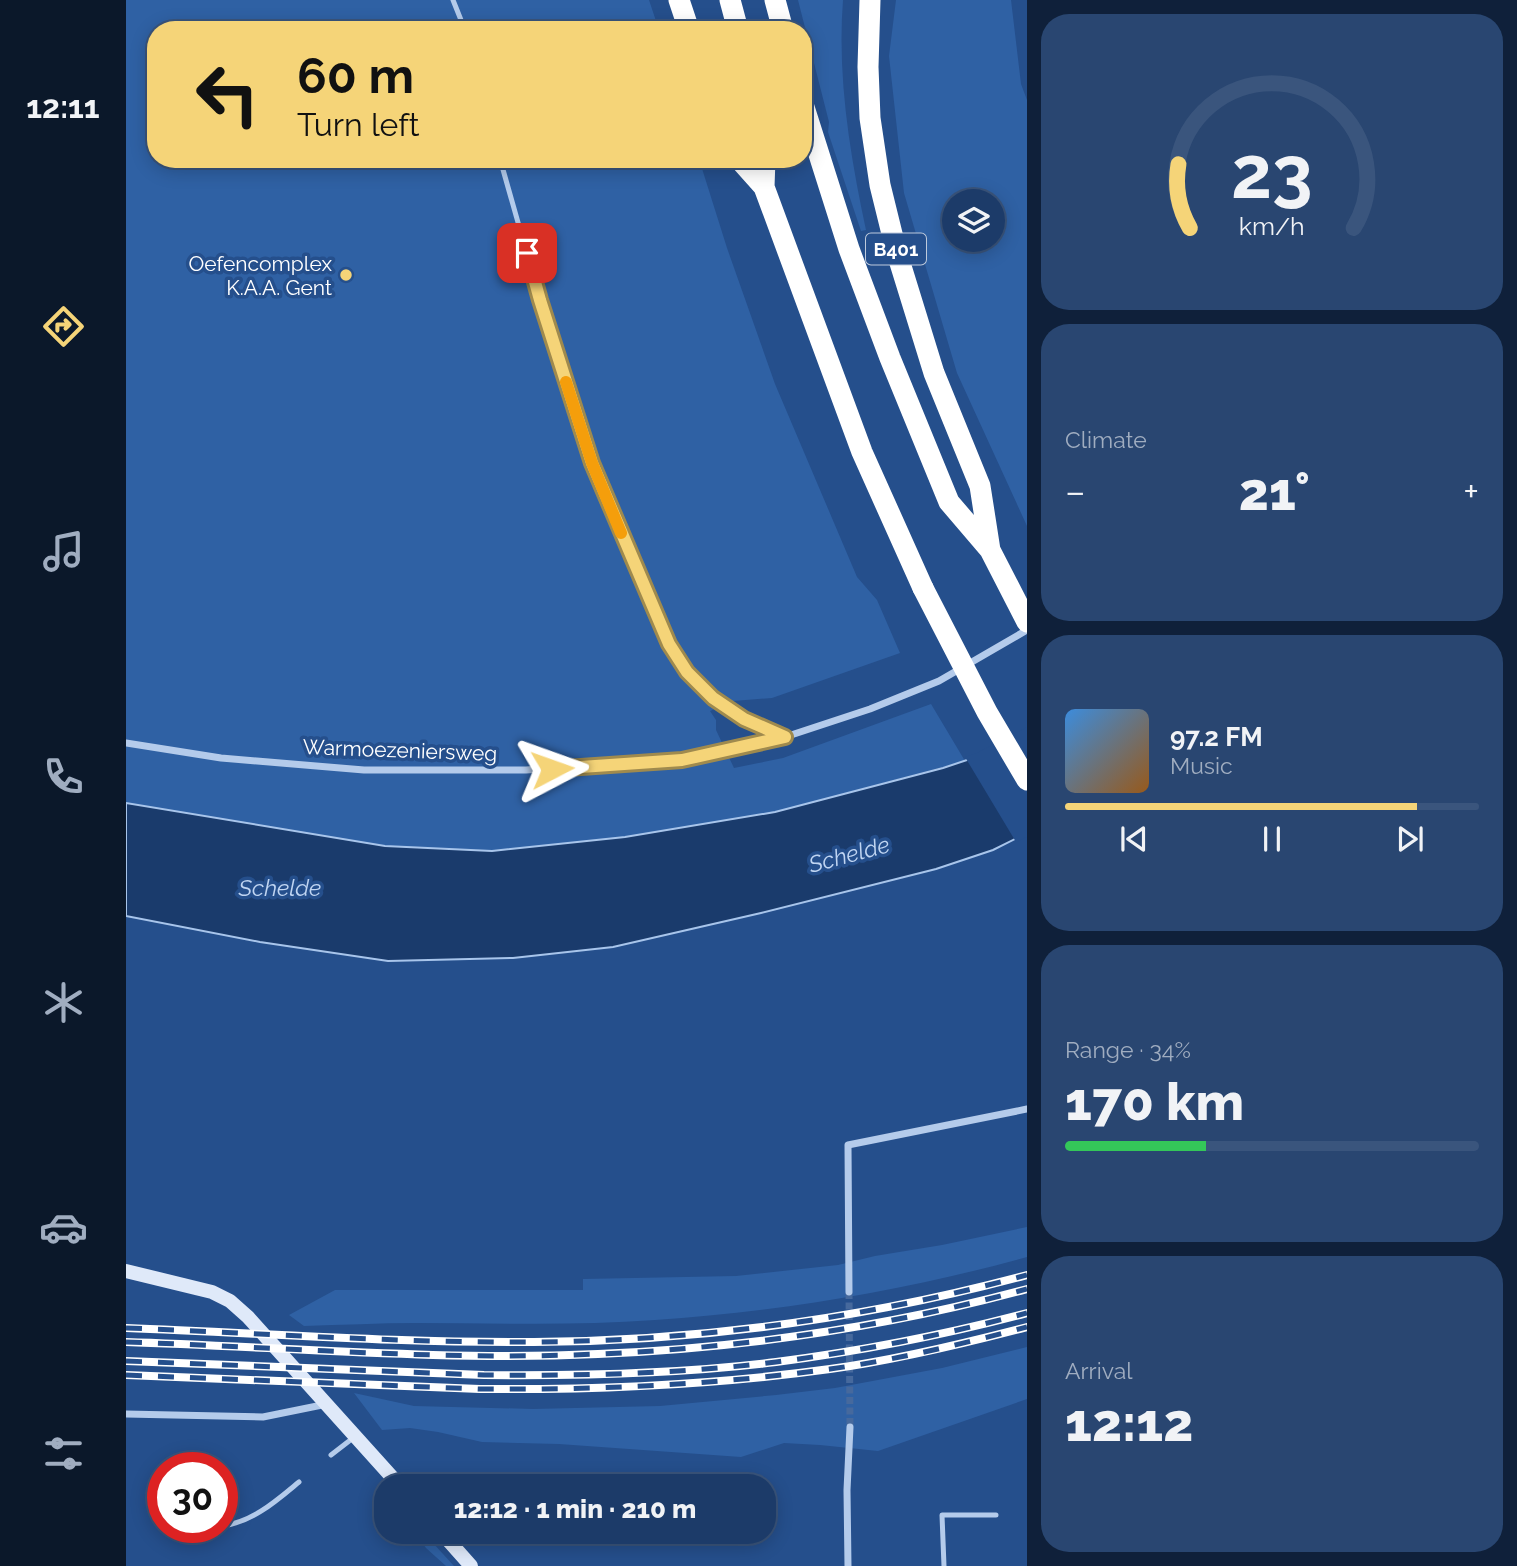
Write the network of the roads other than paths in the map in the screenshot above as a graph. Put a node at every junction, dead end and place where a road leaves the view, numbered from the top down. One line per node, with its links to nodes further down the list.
1 (453, 0): 6 (lane)
2 (679, 0): 7 (highway)
3 (730, 0): 8 (highway)
4 (775, 0): 9 (highway)
5 (870, 0): 15 (highway, B401)
6 (461, 21)
7 (686, 21)
8 (736, 21)
9 (781, 21)
10 (812, 132): 15 (highway, B401)
11 (503, 168): 18 (lane)
12 (746, 168): 14 (highway)
13 (765, 168): 14 (highway)
14 (764, 187): 20 (highway, bridge)
15 (990, 550): 16 (highway, B401)
16 (1027, 622)
17 (1027, 630): 18 (street, Warmoezeniersweg)
18 (785, 737): 19 (street, Warmoezeniersweg)
19 (126, 743)
20 (1027, 780)
21 (1027, 1109): 23 (street)
22 (126, 1271): 24 (main road)
23 (849, 1293)
24 (327, 1404): 25 (street); 27 (main road)
25 (126, 1414)
26 (850, 1427): 35 (street)
27 (356, 1436): 28 (lane); 29 (main road)
28 (331, 1455)
29 (389, 1474)
30 (299, 1482): 32 (lane)
31 (996, 1515): 36 (lane)
32 (238, 1523)
33 (452, 1544): 34 (main road)
34 (471, 1566)
35 (848, 1566)
36 (944, 1566)

